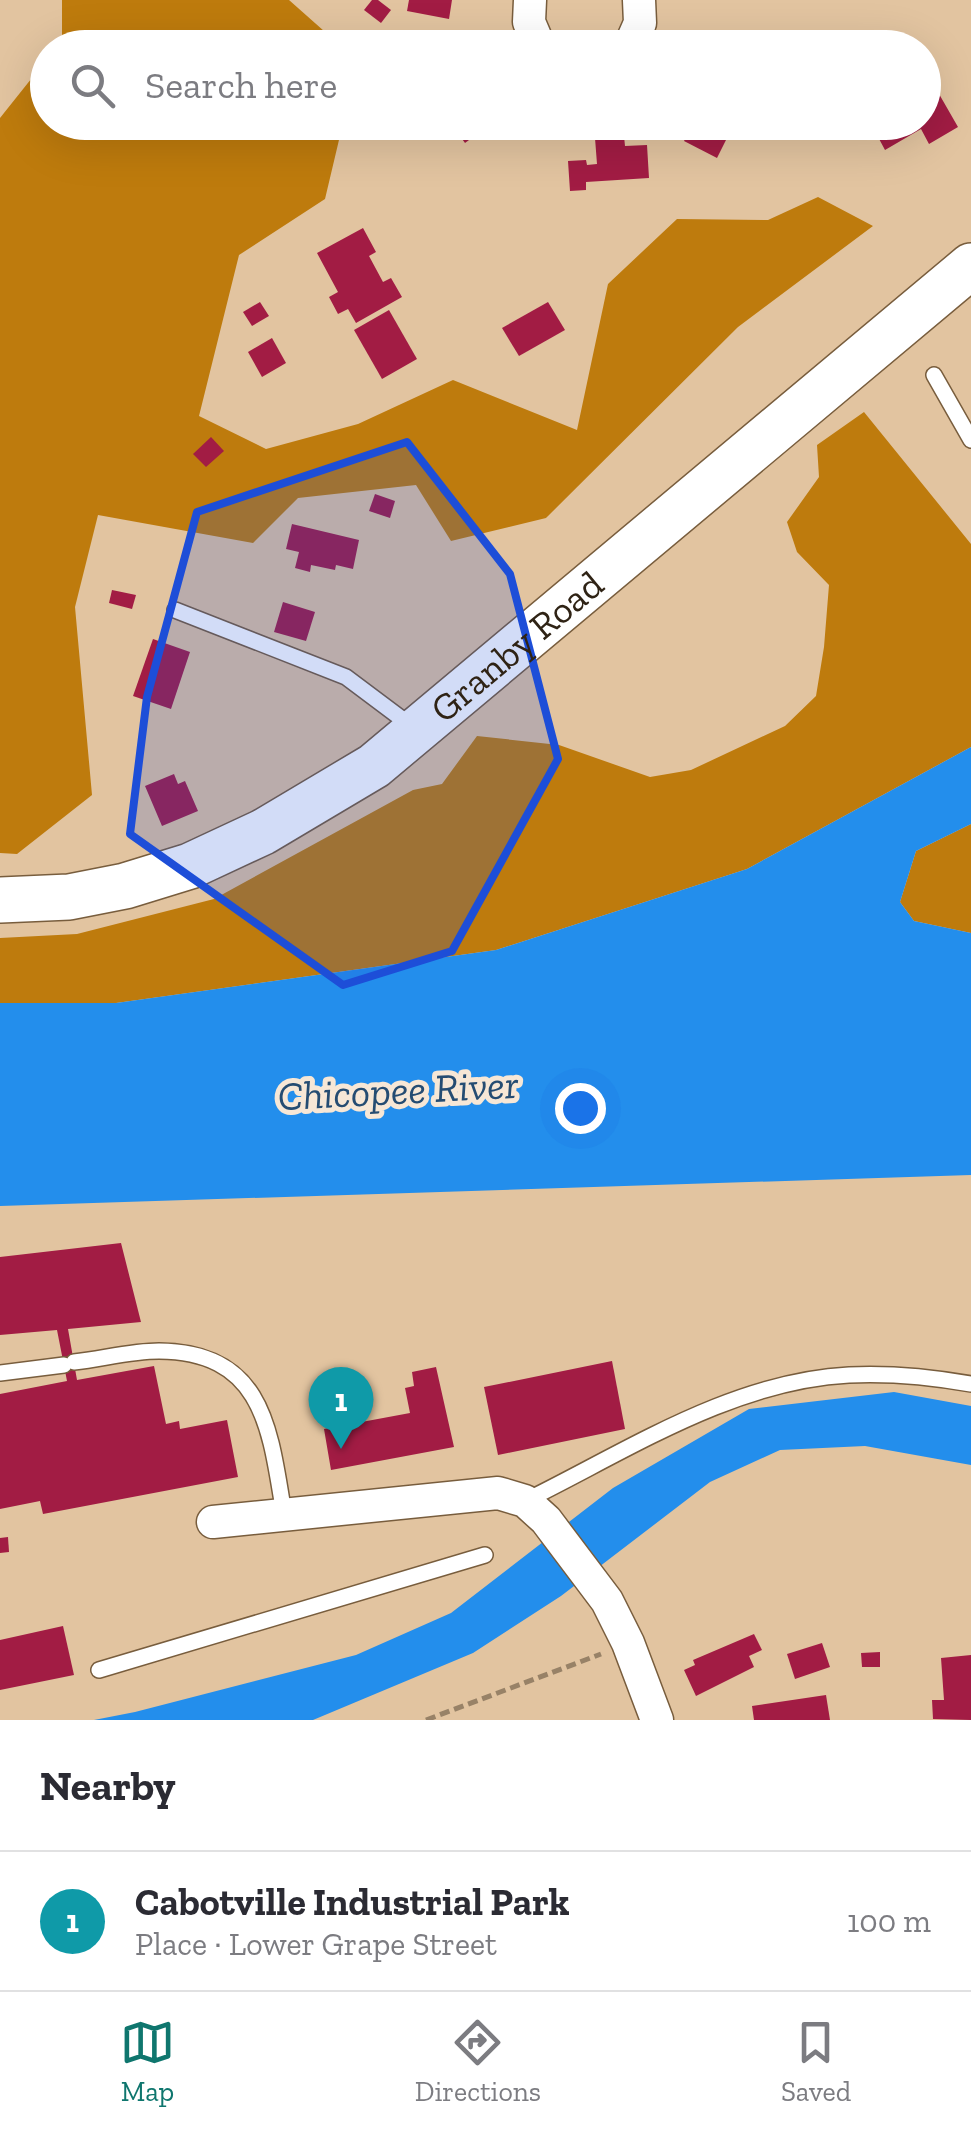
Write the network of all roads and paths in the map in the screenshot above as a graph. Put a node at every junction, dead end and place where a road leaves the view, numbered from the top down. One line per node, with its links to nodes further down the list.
1 (530, 0): 3 (street)
2 (639, 0): 4 (street)
3 (532, 30)
4 (637, 30)
5 (971, 266): 9 (main road, Granby Road)
6 (934, 376): 7 (lane)
7 (971, 440)
8 (175, 610): 9 (lane)
9 (417, 730): 10 (main road, Granby Road)
10 (0, 900)
11 (0, 1373): 14 (lane)
12 (971, 1384): 13 (lane)
13 (524, 1501): 14 (street); 19 (street)
14 (284, 1514): 15 (street)
15 (213, 1522)
16 (485, 1555): 18 (lane)
17 (602, 1653): 20 (path)
18 (99, 1670)
19 (649, 1718)
20 (426, 1720)

